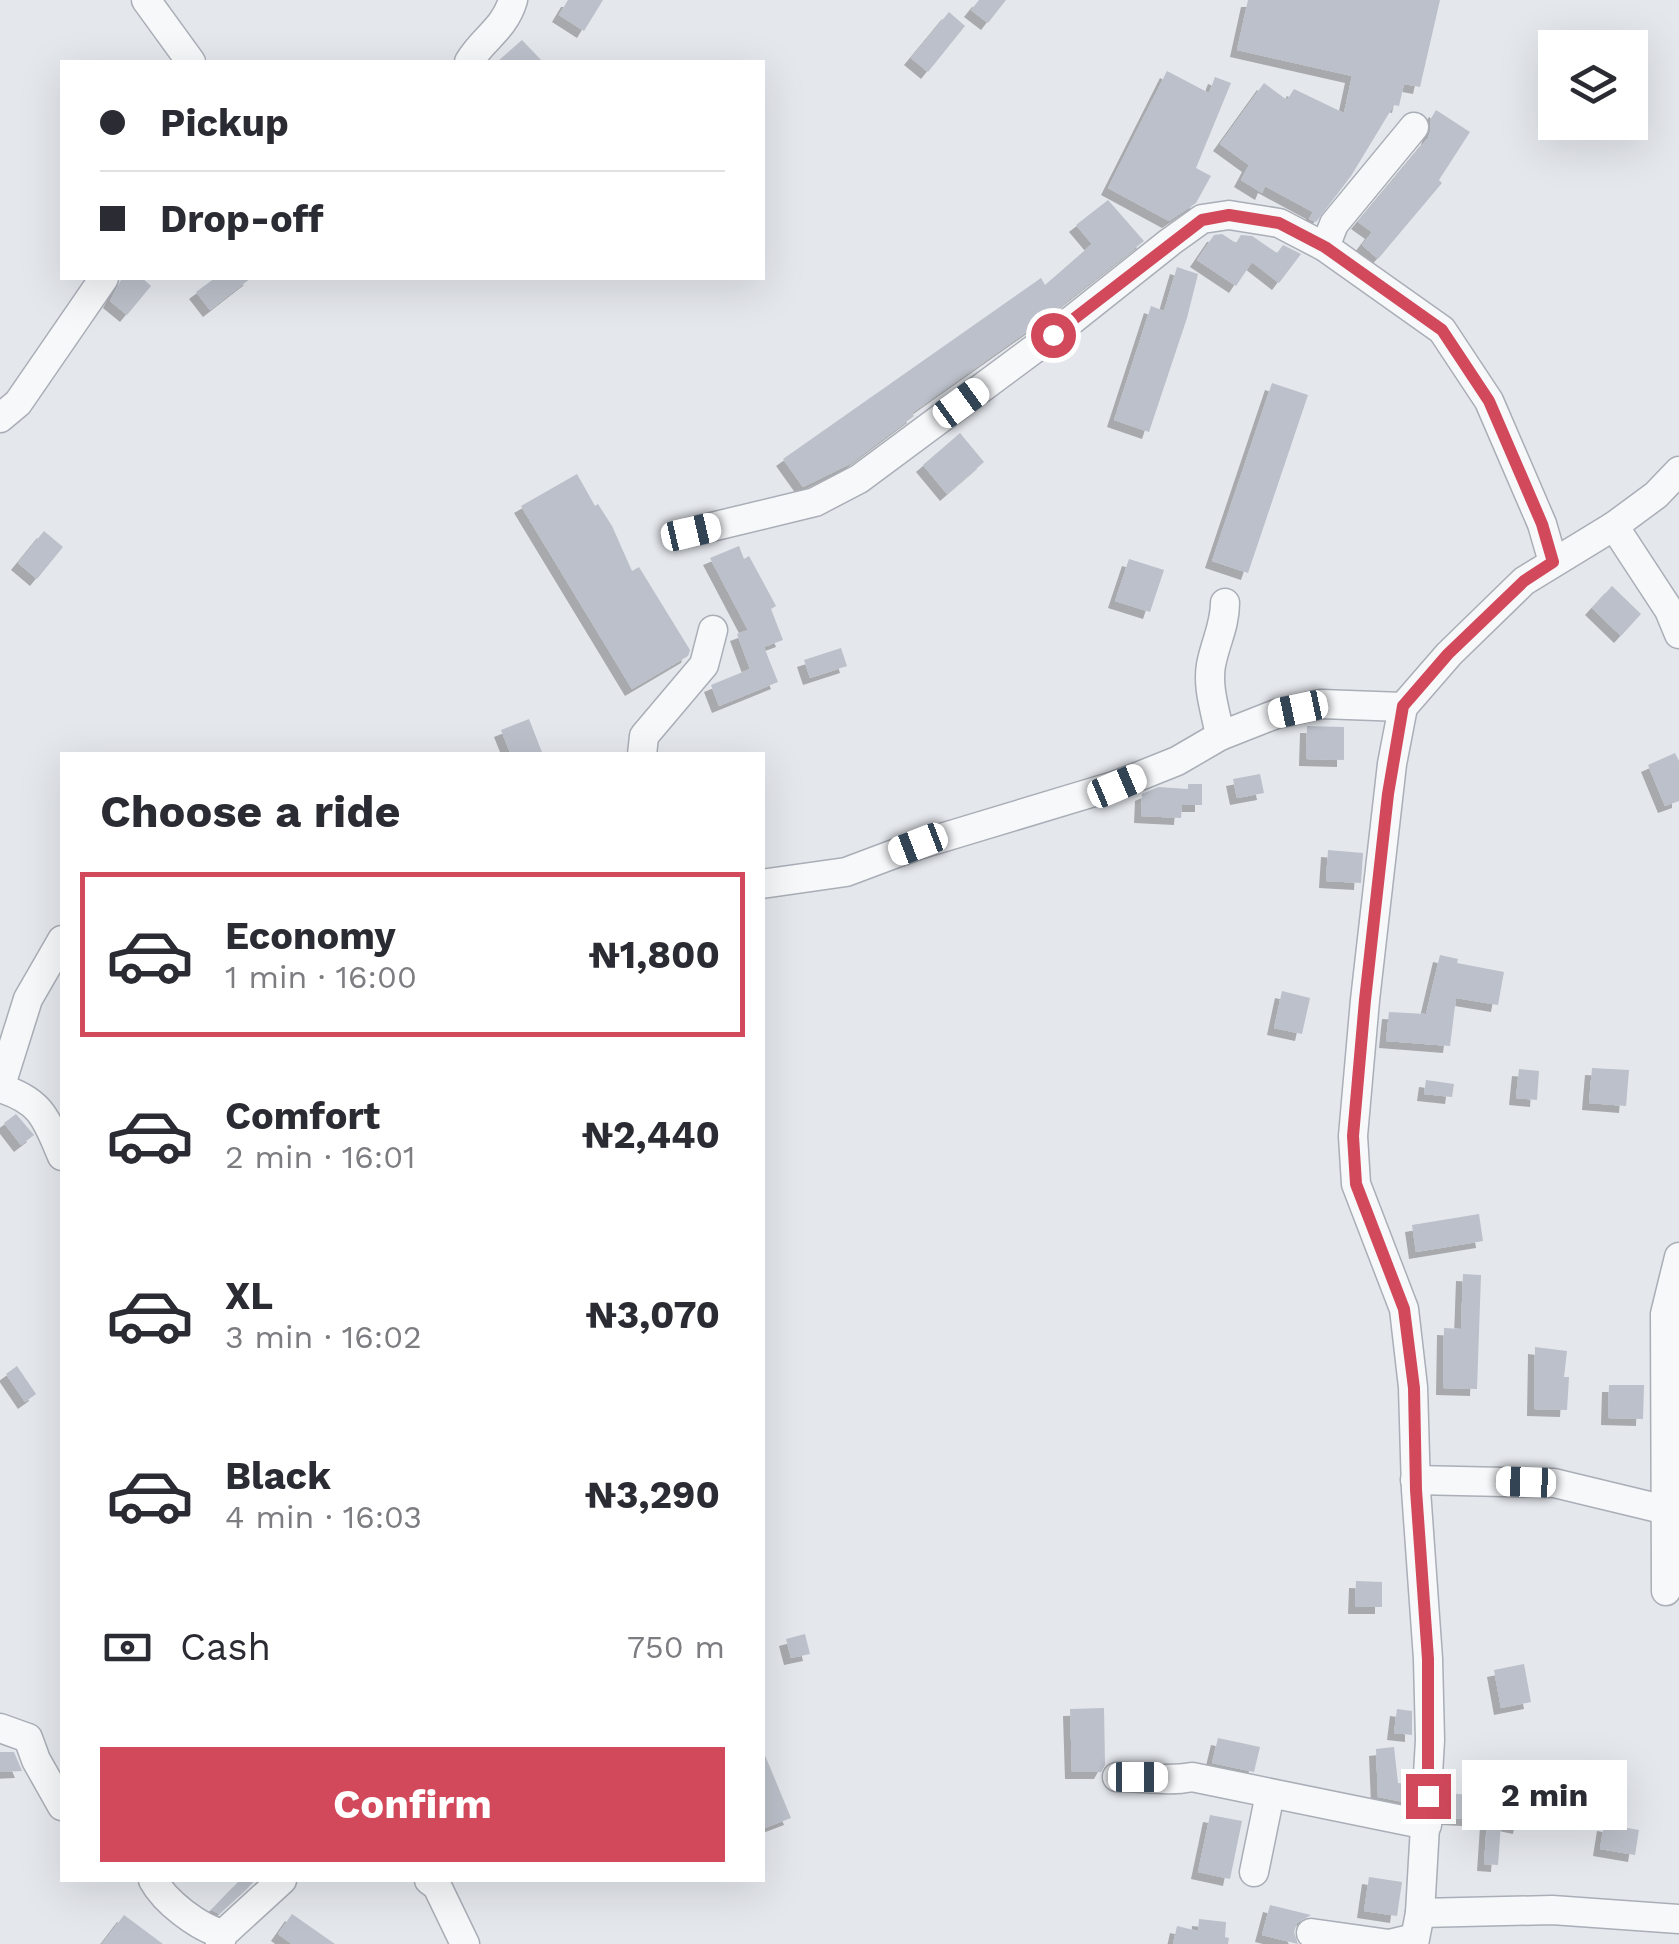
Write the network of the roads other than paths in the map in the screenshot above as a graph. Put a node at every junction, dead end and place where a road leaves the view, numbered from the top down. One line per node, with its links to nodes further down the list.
1 (146, 0): 3 (street)
2 (512, 0): 4 (street)
3 (190, 60)
4 (470, 60)
5 (1414, 126): 6 (street)
6 (1325, 247): 10 (street); 12 (street)
7 (103, 280): 8 (street)
8 (0, 418)
9 (1679, 471): 11 (street)
10 (1542, 524): 13 (street); 14 (street)
11 (1614, 526): 13 (street); 17 (street)
12 (691, 532)
13 (1582, 546): 14 (street)
14 (1553, 562): 18 (street)
15 (1225, 603): 19 (street)
16 (713, 630): 20 (street)
17 (1679, 634)
18 (1403, 706): 19 (street); 27 (street)
19 (1220, 736): 21 (street)
20 (642, 752)
21 (765, 884)
22 (60, 943): 23 (street)
23 (0, 1088): 24 (street)
24 (60, 1151)
25 (1679, 1258): 26 (street)
26 (1672, 1410): 28 (street)
27 (1416, 1480): 28 (street); 34 (street)
28 (1666, 1510): 29 (street)
29 (1666, 1591)
30 (0, 1728): 33 (street)
31 (1117, 1777): 32 (street)
32 (1270, 1794): 34 (street); 35 (street)
33 (60, 1802)
34 (1427, 1825): 40 (street)
35 (1254, 1872)
36 (154, 1882): 42 (street)
37 (280, 1882): 42 (street)
38 (433, 1882): 43 (street)
39 (1679, 1919): 40 (street)
40 (1416, 1932): 41 (street)
41 (1311, 1933)
42 (221, 1939)
43 (464, 1944)

